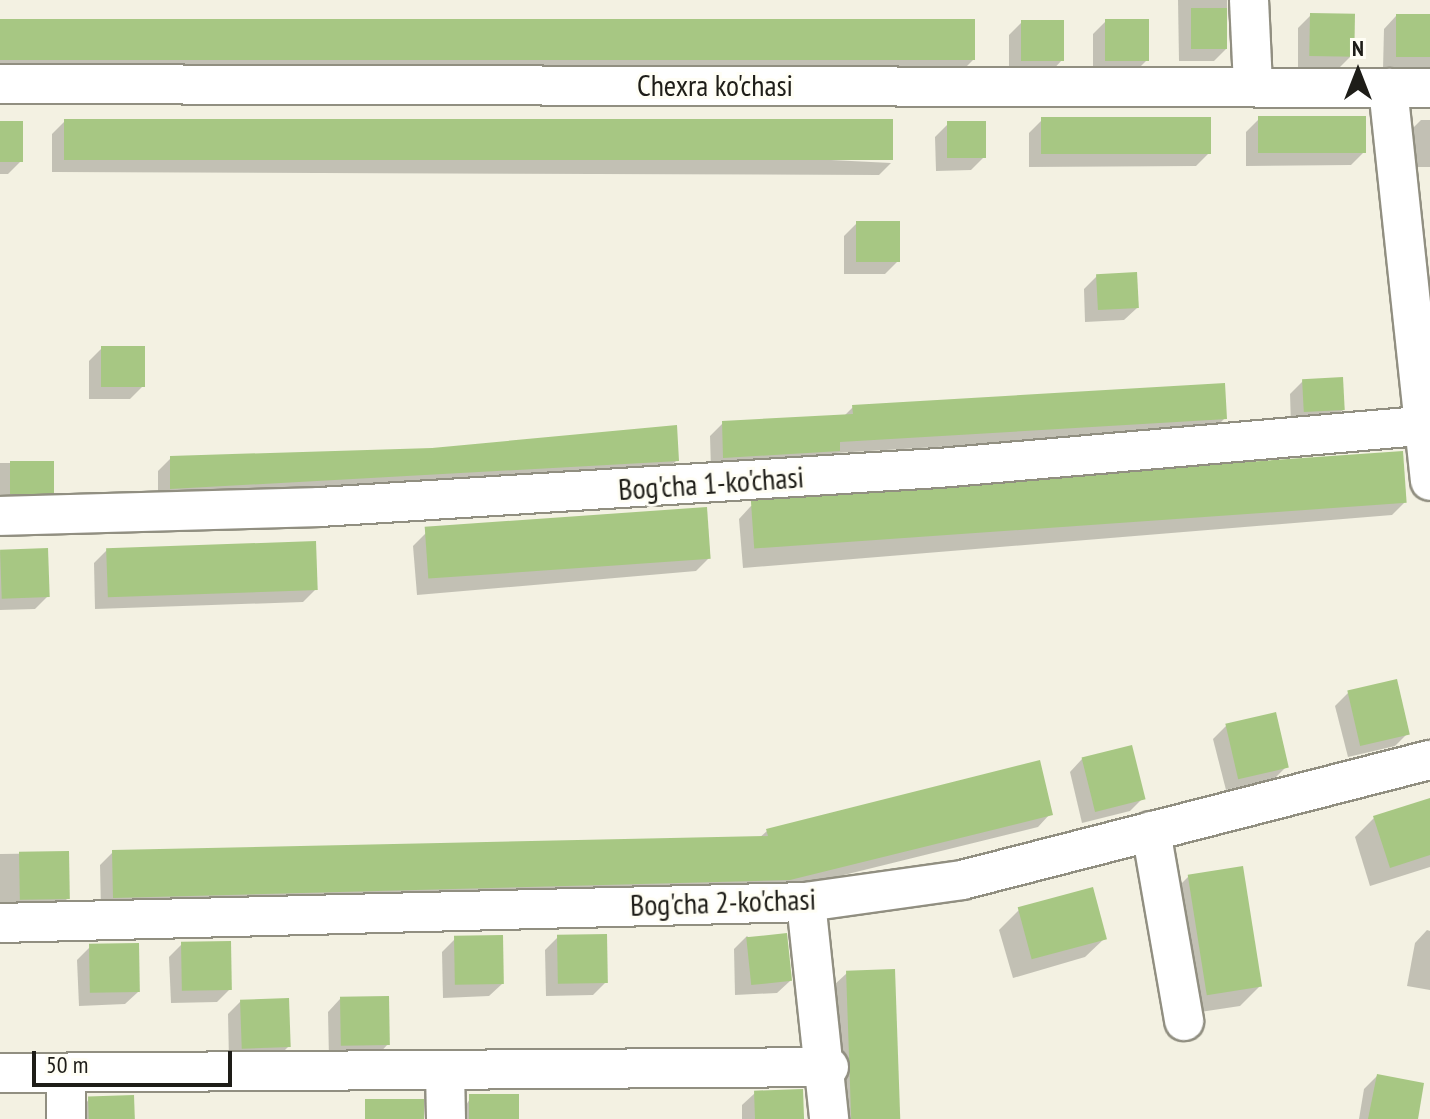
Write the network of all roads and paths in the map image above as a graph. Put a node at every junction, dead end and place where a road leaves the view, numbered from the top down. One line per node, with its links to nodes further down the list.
1 (1249, 0): 3 (street)
2 (0, 84): 3 (street, Chexra ko'chasi)
3 (1253, 86): 4 (street, Chexra ko'chasi)
4 (1388, 88): 5 (street, Chexra ko'chasi); 6 (street)
5 (1430, 88)
6 (1420, 426): 7 (street); 8 (street, Bog'cha 1-ko'chasi)
7 (1430, 481)
8 (0, 516)
9 (1430, 760): 10 (street, Bog'cha 2-ko'chasi)
10 (1151, 831): 11 (street, Bog'cha 2-ko'chasi); 13 (street)
11 (806, 902): 12 (street, Bog'cha 2-ko'chasi); 14 (street)
12 (0, 923)
13 (1184, 1021)
14 (829, 1067): 15 (street); 20 (street)
15 (445, 1071): 17 (street); 19 (street)
16 (0, 1073): 17 (street)
17 (66, 1073): 18 (street)
18 (66, 1119)
19 (446, 1119)
20 (829, 1119)

